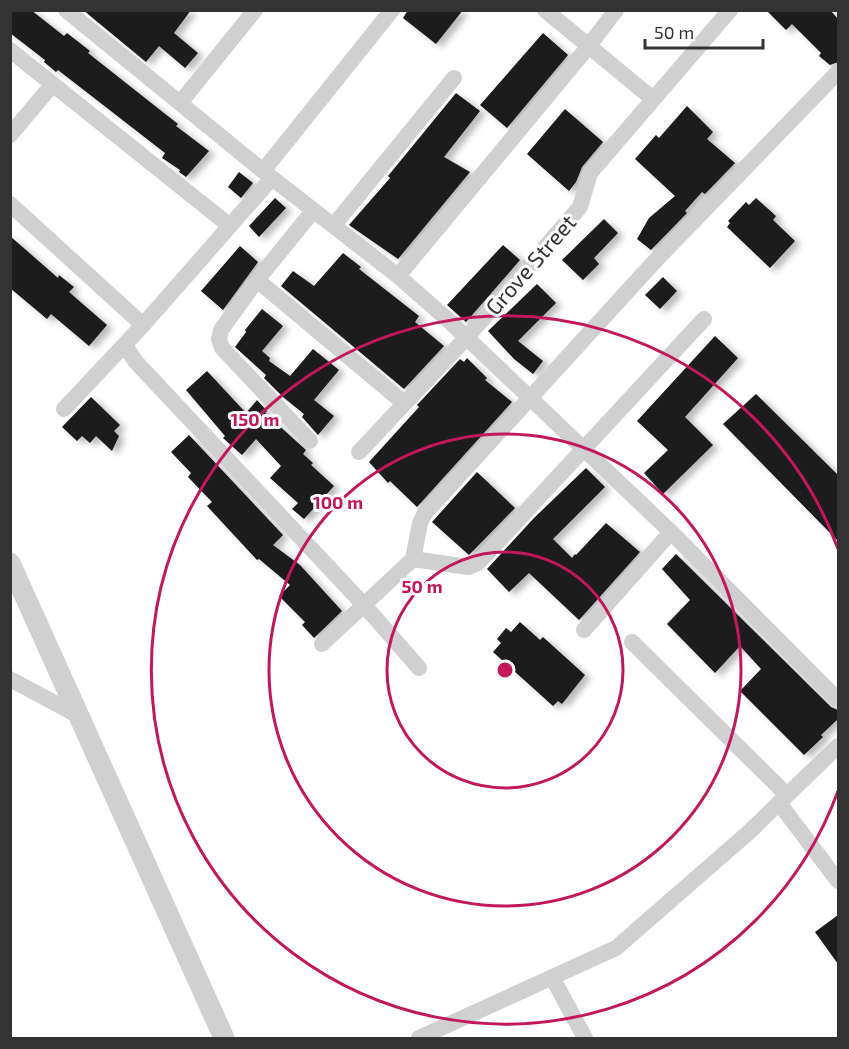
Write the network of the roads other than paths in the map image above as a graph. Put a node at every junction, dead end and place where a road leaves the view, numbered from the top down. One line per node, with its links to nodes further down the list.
1 (66, 10): 13 (street)
2 (255, 10): 13 (street)
3 (392, 10): 15 (street)
4 (545, 10): 7 (street)
5 (616, 10): 7 (street)
6 (730, 10): 12 (street, Grove Street)
7 (588, 46): 12 (street); 20 (street)
8 (10, 50): 11 (street)
9 (838, 72): 26 (street)
10 (454, 78): 18 (street)
11 (53, 84): 14 (street); 19 (street)
12 (653, 99): 24 (street, Grove Street)
13 (180, 103): 15 (street)
14 (10, 135)
15 (268, 174): 17 (street); 19 (street)
16 (10, 204): 23 (street)
17 (314, 211): 18 (street); 21 (street)
18 (334, 225): 20 (street)
19 (230, 226): 23 (street)
20 (398, 276): 24 (street)
21 (257, 280): 27 (street); 29 (street)
22 (704, 319): 30 (street)
23 (143, 325): 25 (street)
24 (467, 337): 26 (street); 27 (street, Grove Street)
25 (126, 343): 28 (street); 35 (street)
26 (530, 398): 30 (street); 33 (street)
27 (404, 403): 31 (street, Grove Street)
28 (64, 409)
29 (310, 441)
30 (584, 450): 32 (street); 33 (street)
31 (359, 452)
32 (672, 532): 36 (street); 41 (street)
33 (413, 559): 35 (street)
34 (10, 563): 42 (street)
35 (364, 605): 38 (street); 39 (street)
36 (584, 630)
37 (632, 642): 44 (street)
38 (322, 644)
39 (419, 668)
40 (10, 678): 42 (street)
41 (838, 700)
42 (79, 716): 47 (street)
43 (838, 746): 44 (street)
44 (783, 799): 45 (street); 46 (street)
45 (838, 881)
46 (552, 977): 48 (street); 49 (street)
47 (225, 1038)
48 (419, 1038)
49 (585, 1038)

